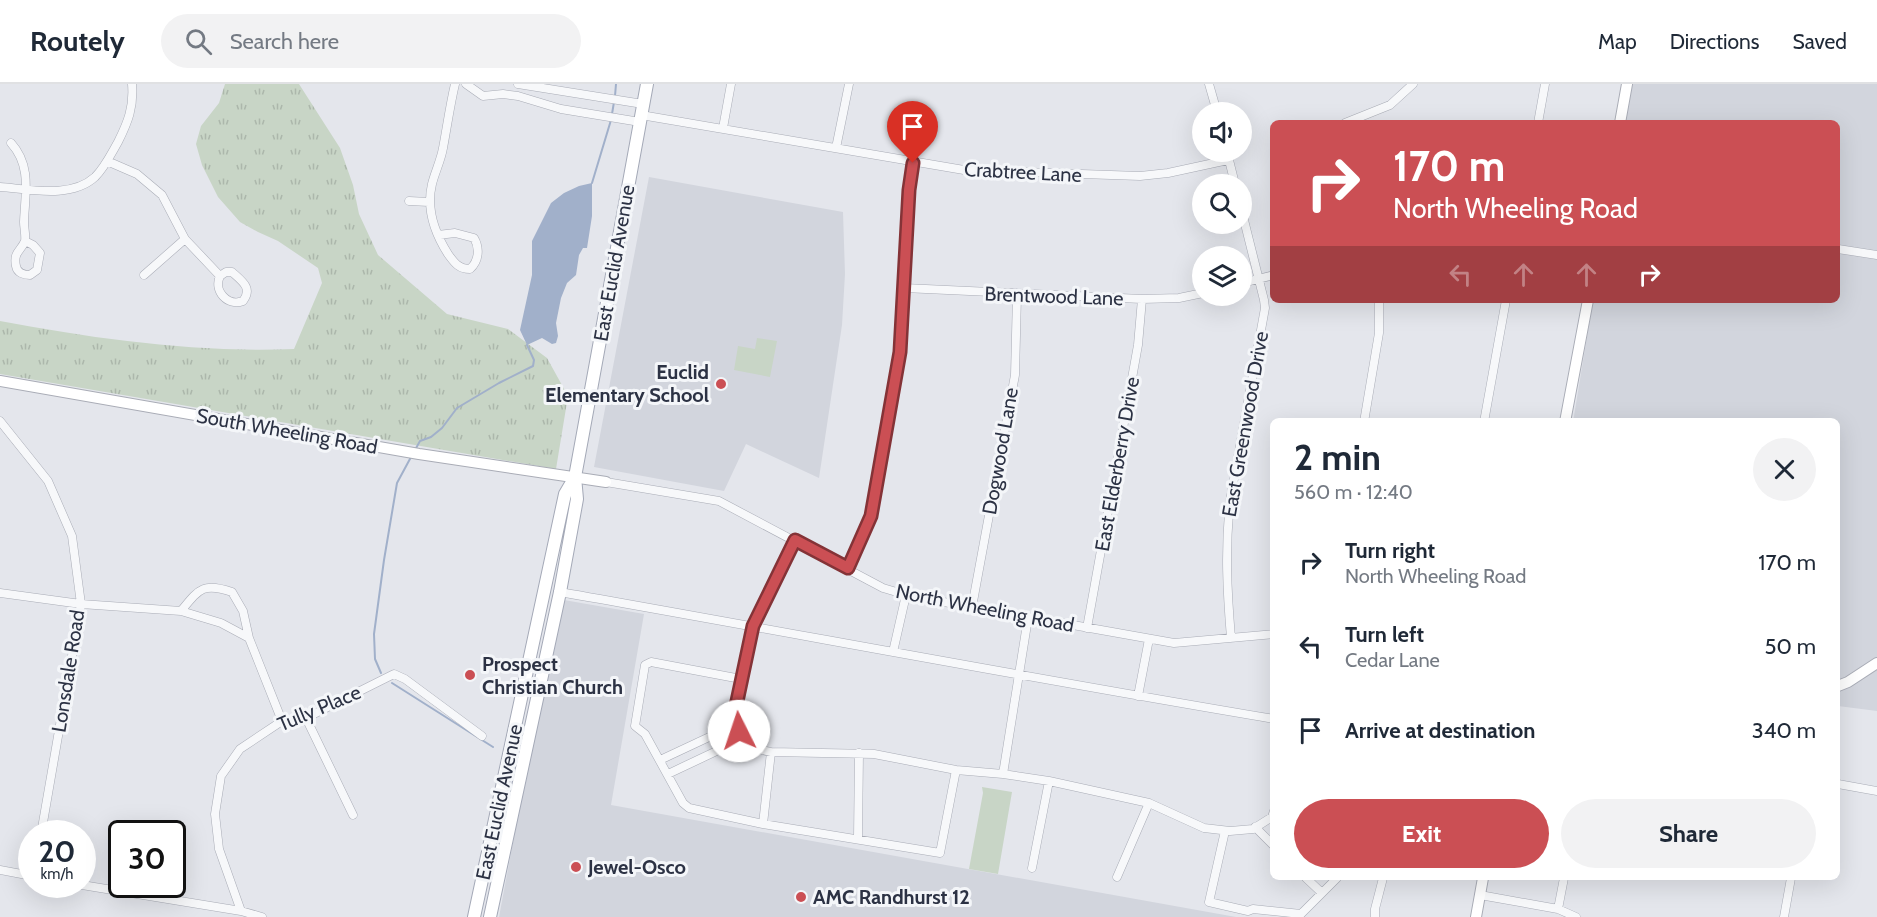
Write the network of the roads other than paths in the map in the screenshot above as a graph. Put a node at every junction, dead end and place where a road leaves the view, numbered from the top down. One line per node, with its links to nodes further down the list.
1 (132, 84): 21 (street)
2 (455, 84): 27 (street)
3 (466, 84): 14 (street)
4 (518, 84): 12 (street)
5 (647, 84): 14 (main road, East Euclid Avenue)
6 (732, 84): 18 (street)
7 (849, 84): 20 (street)
8 (1209, 84): 13 (street)
9 (1413, 84): 15 (street)
10 (1545, 84): 16 (street)
11 (1628, 84): 17 (street)
12 (538, 88): 14 (street)
13 (1214, 102)
14 (641, 114): 18 (street, Crabtree Lane); 51 (main road, East Euclid Avenue)
15 (1352, 120)
16 (1539, 120)
17 (1621, 120)
18 (723, 128): 20 (street, Crabtree Lane)
19 (11, 143): 25 (street)
20 (836, 148): 23 (street, Crabtree Lane)
21 (107, 161): 25 (street); 30 (street)
22 (1208, 162): 23 (street, Crabtree Lane)
23 (913, 163): 39 (street)
24 (0, 187): 25 (street)
25 (26, 188): 31 (street)
26 (409, 201): 27 (street)
27 (429, 202): 29 (street)
28 (1248, 234): 37 (street, East Greenwood Drive)
29 (438, 235): 29 (street)
30 (185, 239): 34 (street); 35 (street)
31 (25, 241)
32 (1840, 249): 33 (street)
33 (1877, 255)
34 (144, 275)
35 (220, 276): 35 (street)
36 (1270, 276): 37 (street)
37 (1259, 278): 38 (street); 66 (street, East Greenwood Drive)
38 (1252, 280)
39 (904, 288): 40 (street, Brentwood Lane); 54 (street)
40 (1017, 295): 42 (street, Brentwood Lane); 59 (street, Dogwood Lane)
41 (1192, 295): 42 (street, Brentwood Lane)
42 (1142, 299): 63 (street, East Elderberry Drive)
43 (1379, 303): 47 (street)
44 (1505, 303): 48 (street)
45 (1587, 303): 49 (street)
46 (0, 381): 51 (street, South Wheeling Road)
47 (1365, 418)
48 (1485, 418)
49 (1566, 418)
50 (0, 421): 58 (street, Lonsdale Road)
51 (574, 477): 52 (street, North Wheeling Road); 55 (main road, East Euclid Avenue); 114 (main road, East Euclid Avenue)
52 (606, 482): 53 (street, North Wheeling Road)
53 (795, 540): 54 (street, North Wheeling Road); 62 (street)
54 (848, 568): 57 (street, North Wheeling Road)
55 (560, 592): 62 (street); 115 (main road, East Euclid Avenue)
56 (0, 593): 58 (street)
57 (906, 595): 59 (street, North Wheeling Road); 68 (street)
58 (81, 604): 60 (street); 92 (street, Lonsdale Road)
59 (972, 607): 61 (street, North Wheeling Road)
60 (181, 611): 65 (street); 65 (street)
61 (1028, 618): 63 (street, North Wheeling Road); 70 (street)
62 (753, 626): 68 (street); 71 (street)
63 (1087, 628): 67 (street, North Wheeling Road)
64 (1270, 634): 66 (street, North Wheeling Road)
65 (249, 638): 76 (street)
66 (1231, 638): 67 (street, North Wheeling Road)
67 (1149, 639): 73 (street)
68 (893, 652): 70 (street)
69 (1877, 663): 72 (street)
70 (1019, 676): 73 (street); 85 (street)
71 (741, 679): 77 (street); 82 (street)
72 (1840, 685)
73 (1138, 696): 75 (street)
74 (306, 718): 76 (street, Tully Place); 78 (street, Tully Place); 90 (street)
75 (1270, 718)
76 (282, 721): 112 (street, Tully Place)
77 (737, 724): 79 (street); 82 (street)
78 (482, 736)
79 (744, 738): 80 (street); 84 (street)
80 (771, 752): 81 (street); 93 (street)
81 (860, 753): 83 (street); 96 (street)
82 (660, 760): 84 (street)
83 (956, 770): 85 (street); 96 (street)
84 (668, 774): 93 (street)
85 (1003, 774): 86 (street)
86 (1049, 781): 89 (street); 98 (street)
87 (1840, 784): 88 (street)
88 (1877, 791)
89 (1149, 803): 95 (street); 101 (street)
90 (353, 815)
91 (1270, 817): 94 (street)
92 (43, 820)
93 (763, 824): 96 (street)
94 (1255, 827): 95 (street); 97 (street)
95 (1225, 831): 109 (street)
96 (858, 838)
97 (1270, 842)
98 (1032, 868)
99 (0, 870): 100 (street)
100 (18, 873)
101 (1117, 877)
102 (1308, 880): 109 (street)
103 (1335, 880): 109 (street)
104 (1382, 880): 116 (street)
105 (1483, 880): 110 (street)
106 (1564, 880): 111 (street)
107 (1791, 880): 119 (street)
108 (96, 887): 112 (street)
109 (1322, 893)
110 (1480, 895): 111 (street); 117 (street)
111 (1558, 909): 118 (street)
112 (241, 911): 113 (street)
113 (262, 917)
114 (474, 917)
115 (490, 917)
116 (1375, 917)
117 (1476, 917)
118 (1576, 917)
119 (1784, 917)

